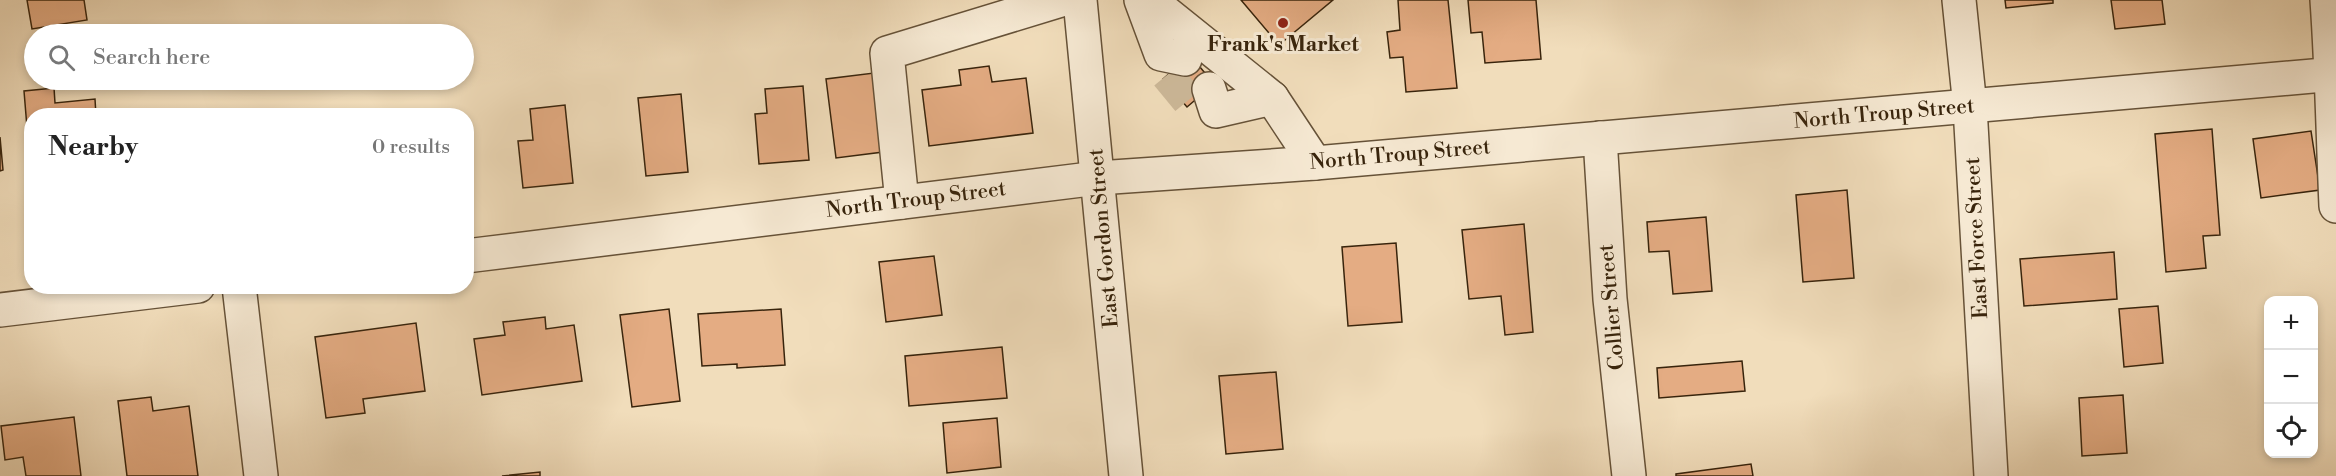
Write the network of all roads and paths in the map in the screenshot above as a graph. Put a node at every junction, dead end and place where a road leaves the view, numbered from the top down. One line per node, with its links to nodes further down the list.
1 (1061, 0): 15 (street)
2 (1080, 0): 14 (street, East Gordon Street)
3 (1141, 0): 7 (street)
4 (1150, 0): 9 (street)
5 (1959, 0): 11 (street, East Force Street)
6 (2327, 0): 8 (street)
7 (1171, 62)
8 (2334, 74): 11 (street, North Troup Street); 16 (street)
9 (1272, 98): 10 (street); 13 (street)
10 (1205, 101)
11 (1970, 107): 12 (street, North Troup Street); 24 (street, East Force Street)
12 (1600, 138): 13 (street, North Troup Street); 23 (street, Collier Street)
13 (1315, 163): 14 (street, North Troup Street)
14 (1098, 177): 15 (street, North Troup Street); 22 (street, East Gordon Street)
15 (902, 202): 17 (street, North Troup Street)
16 (2336, 206)
17 (474, 255)
18 (132, 294): 20 (street)
19 (240, 294): 21 (street)
20 (0, 310)
21 (261, 476)
22 (1126, 476)
23 (1629, 476)
24 (1991, 476)

